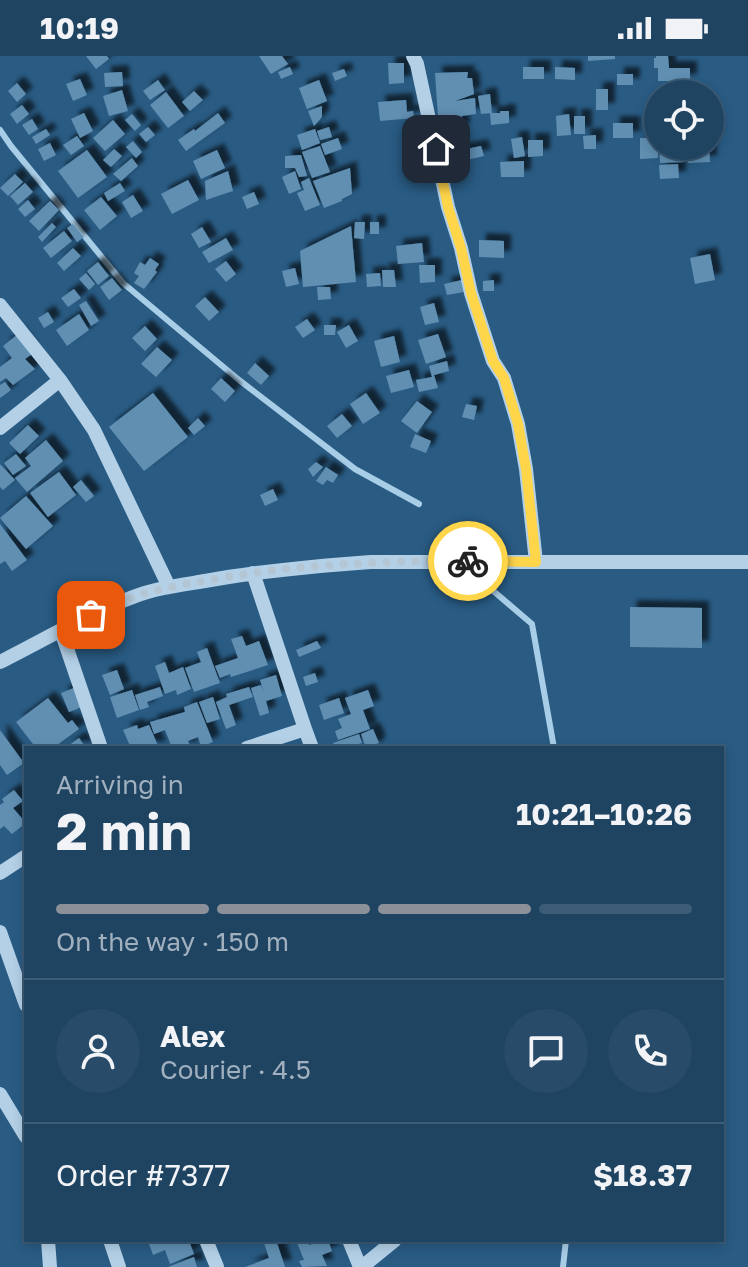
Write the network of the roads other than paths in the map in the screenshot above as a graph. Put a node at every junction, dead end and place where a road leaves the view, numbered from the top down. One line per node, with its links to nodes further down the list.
1 (413, 56): 5 (street)
2 (0, 305): 3 (street)
3 (60, 380): 4 (street); 8 (street)
4 (0, 428)
5 (536, 562): 6 (street); 7 (street)
6 (748, 562)
7 (253, 573): 8 (street); 11 (street)
8 (169, 587): 9 (street)
9 (61, 631): 10 (street); 12 (street)
10 (0, 662)
11 (305, 729): 13 (street); 14 (street)
12 (100, 746)
13 (253, 746)
14 (311, 746)
15 (24, 857): 16 (street)
16 (0, 873)
17 (0, 932): 18 (street)
18 (24, 999)
19 (0, 1094): 20 (street)
20 (24, 1134)
21 (48, 1242): 26 (street)
22 (111, 1242): 27 (street)
23 (207, 1242): 28 (street)
24 (350, 1242): 29 (street)
25 (392, 1242): 29 (street)
26 (50, 1267)
27 (119, 1267)
28 (217, 1267)
29 (361, 1267)

